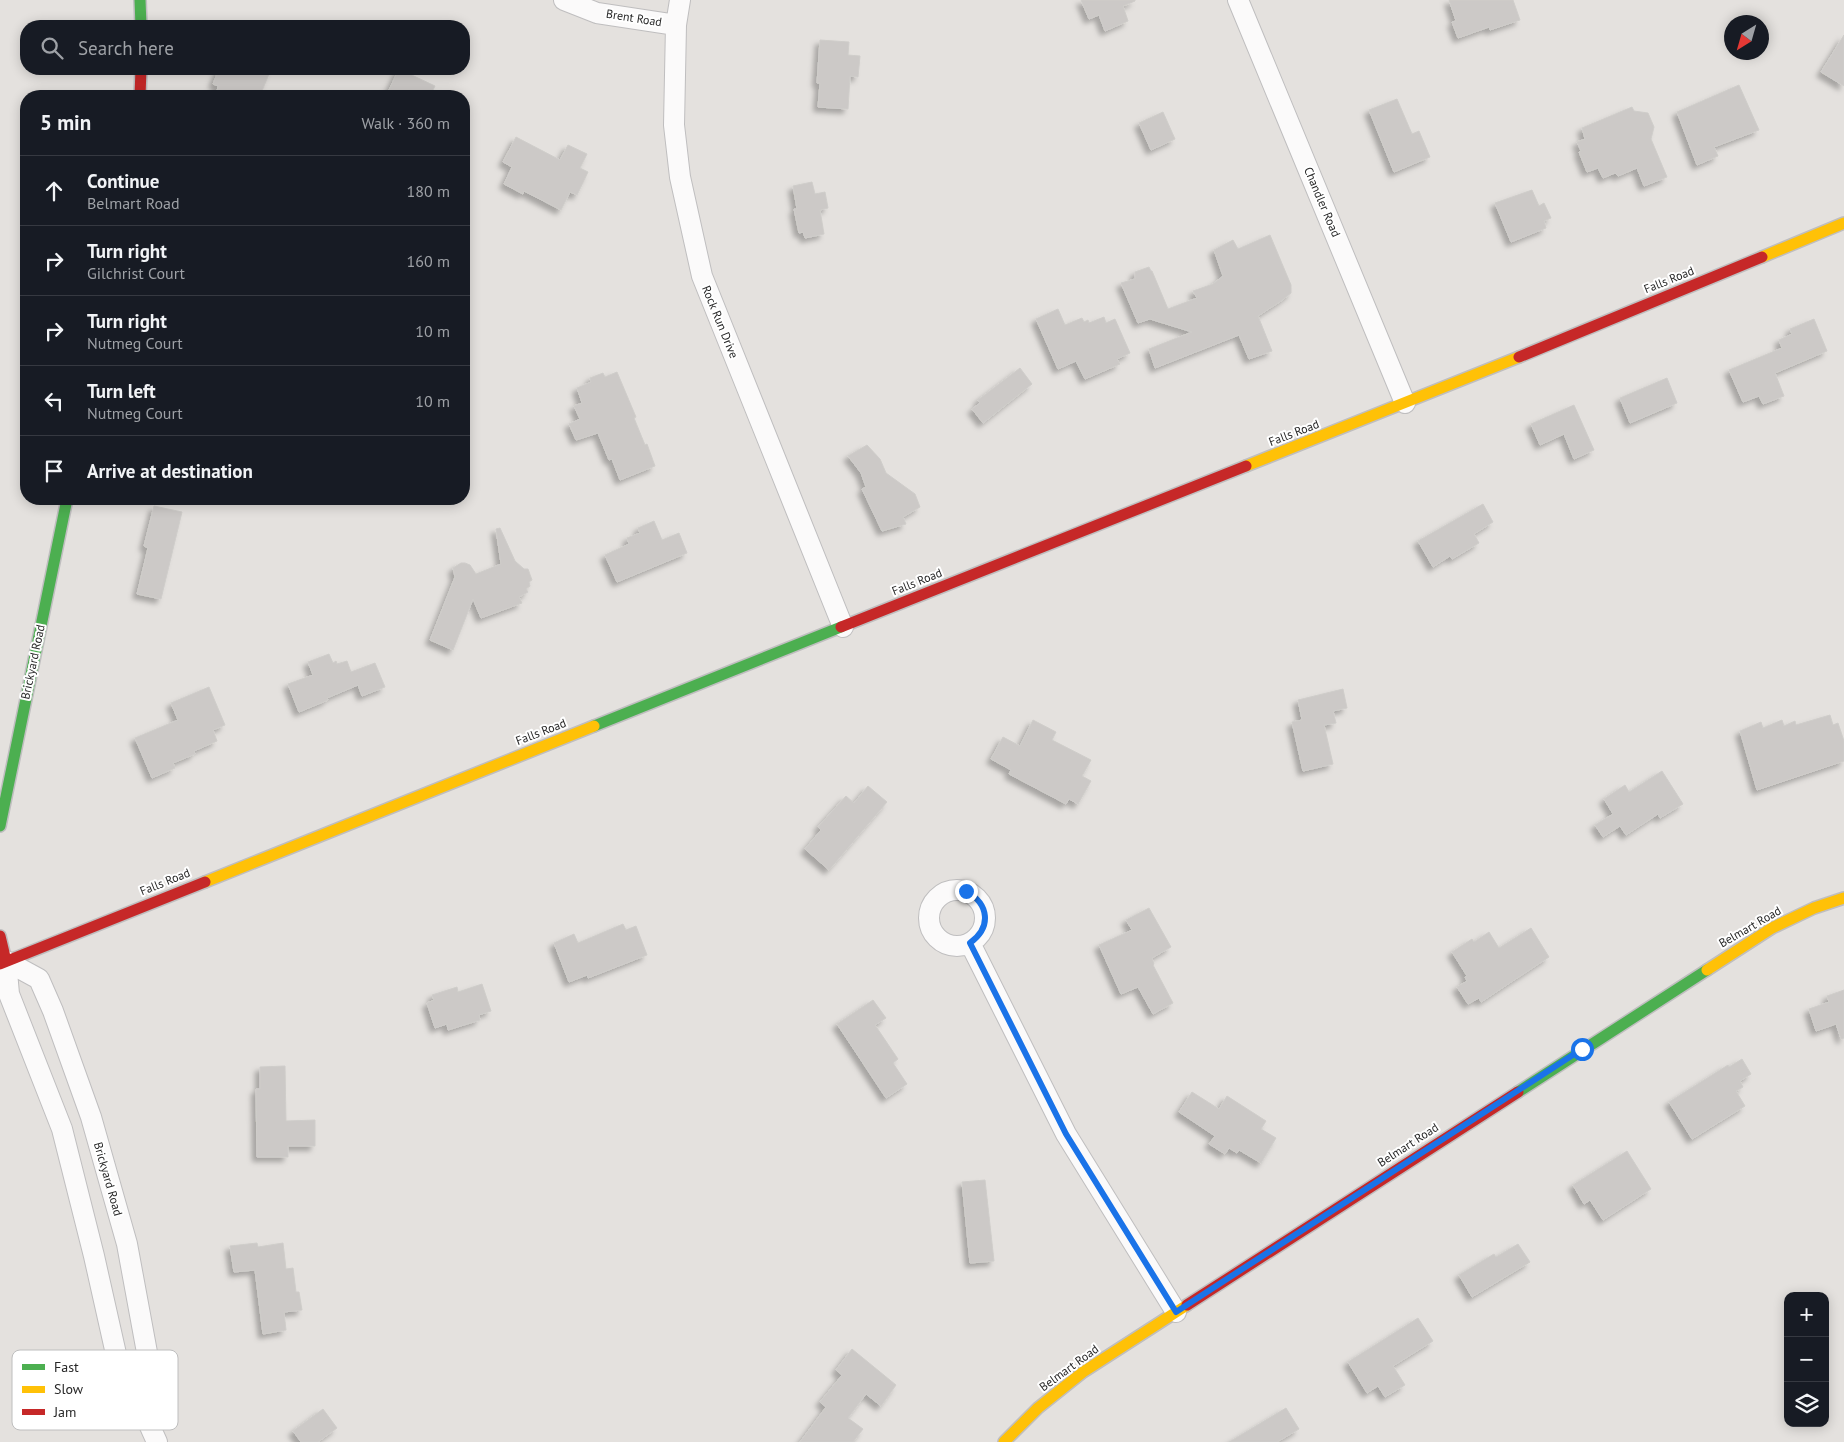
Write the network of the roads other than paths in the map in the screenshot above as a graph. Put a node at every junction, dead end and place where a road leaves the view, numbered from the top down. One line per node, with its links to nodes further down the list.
1 (140, 0): 5 (main road)
2 (564, 0): 6 (street, Brent Road)
3 (680, 0): 6 (street, Rock Run Drive)
4 (1238, 0): 10 (street, Chandler Road)
5 (141, 20)
6 (676, 25): 12 (street, Rock Run Drive)
7 (141, 75): 8 (main road)
8 (140, 90)
9 (1844, 223): 10 (main road, Falls Road)
10 (1405, 403): 12 (main road, Falls Road)
11 (66, 505): 13 (main road, Brickyard Road)
12 (843, 627): 18 (main road, Falls Road)
13 (3, 794): 14 (main road, Brickyard Road)
14 (0, 826)
15 (1844, 898): 19 (main road, Belmart Road)
16 (0, 936): 18 (main road)
17 (970, 943): 19 (street)
18 (3, 963): 20 (street); 21 (street, Brickyard Road)
19 (1176, 1312): 24 (main road, Belmart Road)
20 (115, 1350)
21 (147, 1350)
22 (152, 1430): 23 (street)
23 (157, 1442)
24 (1004, 1442)

